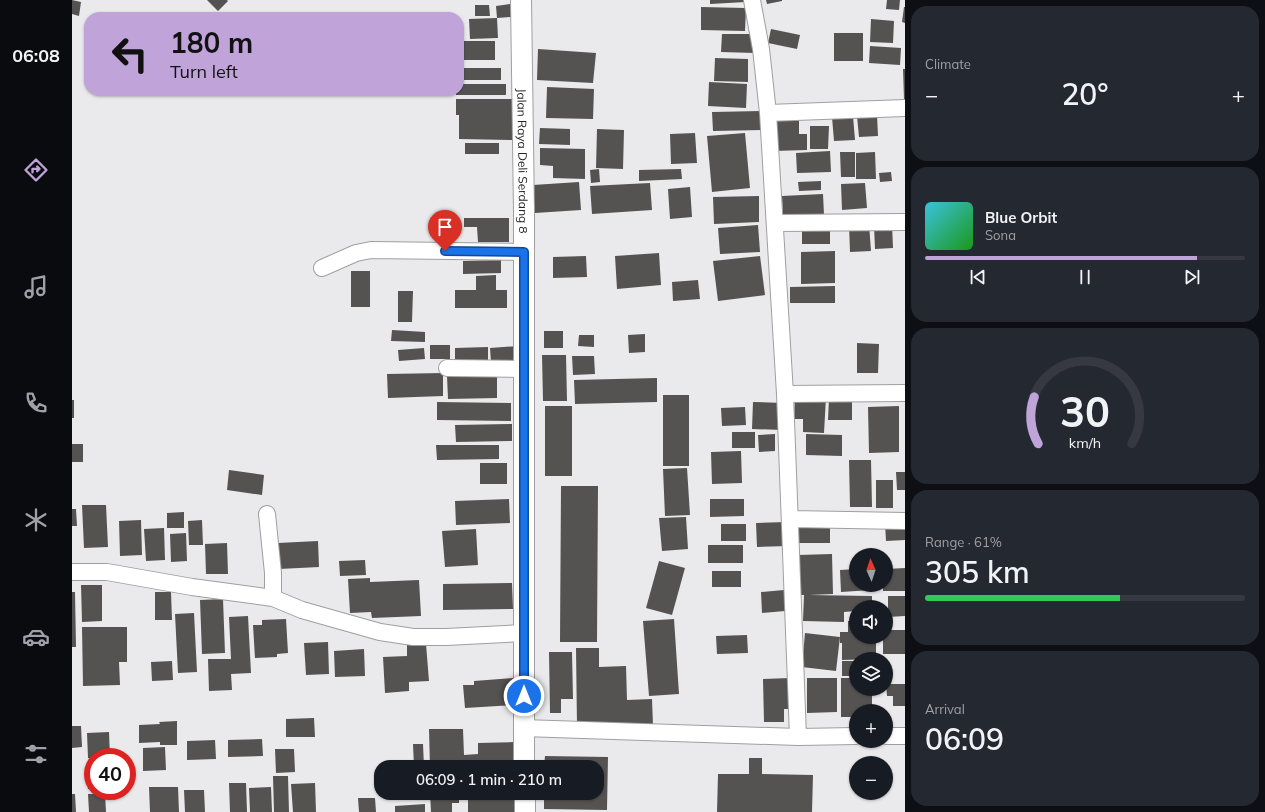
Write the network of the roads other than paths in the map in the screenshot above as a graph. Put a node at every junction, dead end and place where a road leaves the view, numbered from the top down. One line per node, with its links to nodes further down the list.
1 (521, 0): 7 (street, Jalan Raya Deli Serdang 8)
2 (752, 0): 4 (street)
3 (905, 108): 4 (street)
4 (768, 113): 6 (street)
5 (905, 222): 6 (street)
6 (774, 223): 11 (street)
7 (524, 252): 8 (street); 10 (street, Jalan Raya Deli Serdang 8)
8 (322, 268)
9 (447, 368): 10 (street)
10 (523, 369): 18 (street, Jalan Raya Deli Serdang 8)
11 (785, 394): 12 (street); 14 (street)
12 (905, 394)
13 (267, 514): 17 (street)
14 (790, 519): 15 (street); 23 (street)
15 (905, 521)
16 (72, 572): 17 (street)
17 (273, 598): 18 (street)
18 (524, 633): 19 (street, Jalan Raya Deli Serdang 8)
19 (523, 734): 23 (street); 24 (street, Jalan Raya Deli Serdang 8)
20 (849, 736): 23 (street)
21 (893, 736): 22 (street)
22 (905, 736)
23 (798, 737)
24 (524, 760)
25 (525, 800): 26 (street)
26 (525, 812)

